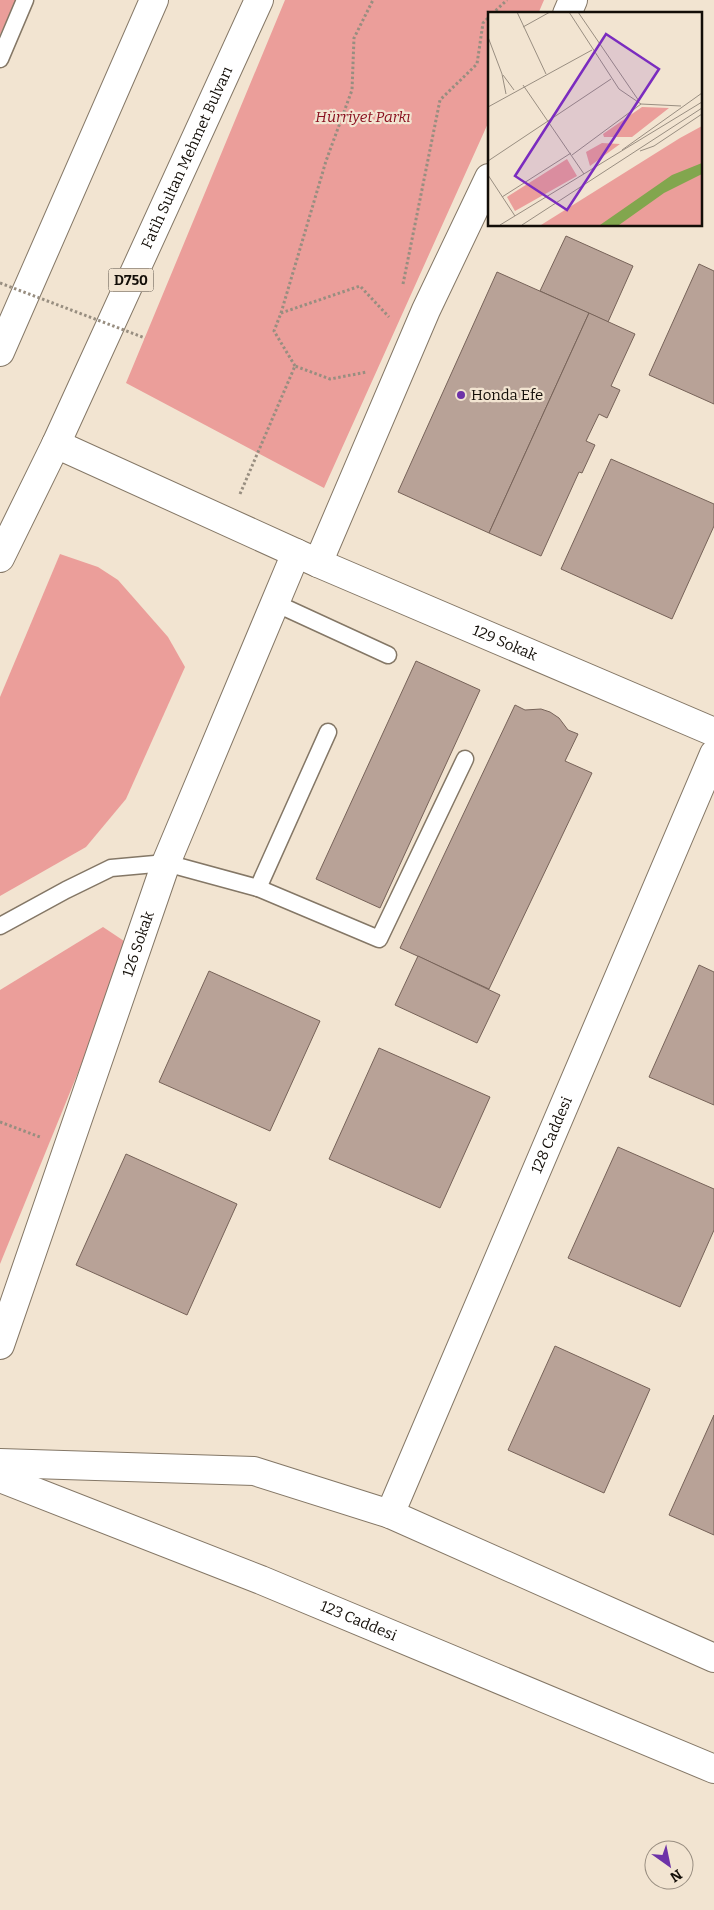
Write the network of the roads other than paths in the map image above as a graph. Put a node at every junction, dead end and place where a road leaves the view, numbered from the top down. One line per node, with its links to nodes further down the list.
1 (25, 0): 6 (lane)
2 (154, 0): 8 (main road)
3 (259, 0): 9 (main road, Fatih Sultan Mehmet Bulvarı / D750)
4 (573, 0): 5 (main road)
5 (568, 12)
6 (0, 59)
7 (488, 180): 11 (main road, 126 Sokak)
8 (0, 352)
9 (56, 444): 10 (main road, Fatih Sultan Mehmet Bulvarı / D750); 11 (main road, 129 Sokak)
10 (0, 558)
11 (307, 558): 12 (main road, 126 Sokak); 15 (main road, 129 Sokak)
12 (275, 603): 13 (lane); 18 (main road, 126 Sokak)
13 (388, 655)
14 (328, 732): 19 (lane)
15 (714, 732)
16 (714, 754): 24 (main road, 128 Caddesi)
17 (465, 759): 19 (lane)
18 (166, 863): 19 (lane); 20 (lane); 21 (main road, 126 Sokak)
19 (258, 888)
20 (0, 926)
21 (0, 1345)
22 (0, 1463): 24 (main road)
23 (0, 1478): 26 (main road, 123 Caddesi)
24 (390, 1514): 25 (main road)
25 (714, 1658)
26 (714, 1770)

